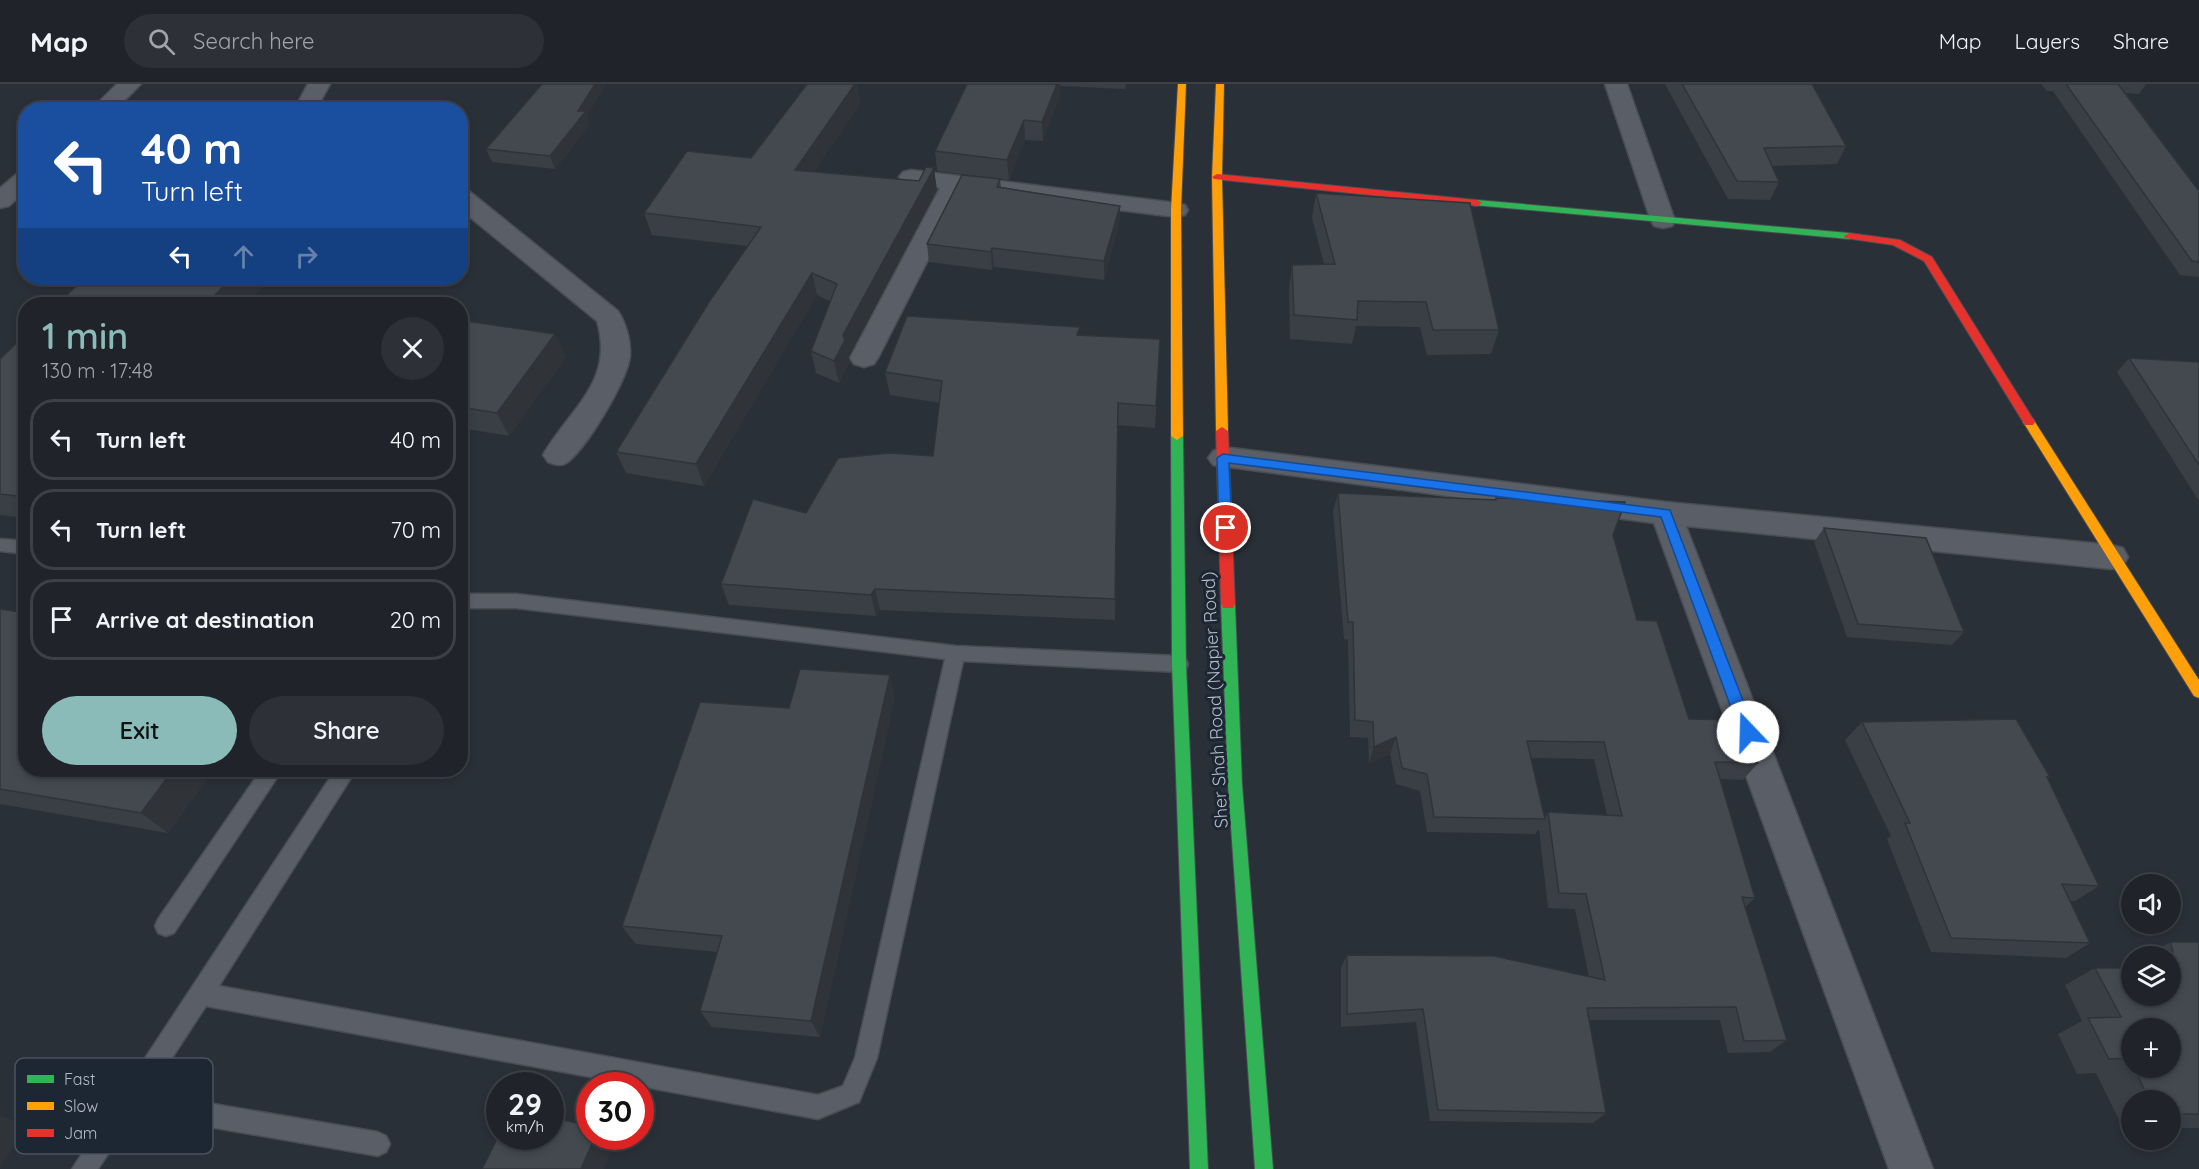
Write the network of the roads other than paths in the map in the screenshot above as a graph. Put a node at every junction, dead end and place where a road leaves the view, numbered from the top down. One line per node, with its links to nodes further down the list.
1 (130, 84): 6 (street)
2 (320, 84): 7 (street)
3 (1182, 84): 14 (main road, Sher Shah Road (Napier Road))
4 (1220, 84): 9 (main road, Sher Shah Road (Napier Road))
5 (1616, 84): 15 (street)
6 (111, 102)
7 (310, 102)
8 (911, 177): 10 (street)
9 (1217, 177): 15 (main road); 18 (main road, Sher Shah Road (Napier Road))
10 (955, 182): 14 (street); 16 (street)
11 (18, 185): 12 (street)
12 (0, 201)
13 (468, 202): 17 (street)
14 (1176, 210): 25 (main road, Sher Shah Road (Napier Road))
15 (1663, 221): 22 (main road)
16 (864, 358)
17 (558, 455)
18 (1223, 458): 19 (street); 37 (main road, Sher Shah Road (Napier Road))
19 (1666, 513): 22 (street); 38 (street)
20 (0, 545): 21 (lane)
21 (18, 547)
22 (2112, 557): 26 (main road)
23 (468, 602): 24 (lane)
24 (956, 653): 25 (lane); 30 (lane)
25 (1179, 664): 36 (main road, Sher Shah Road (Napier Road))
26 (2199, 692)
27 (267, 777): 29 (lane)
28 (341, 777): 30 (lane)
29 (166, 926)
30 (201, 994): 31 (lane)
31 (159, 1058)
32 (213, 1115): 33 (lane)
33 (378, 1144)
34 (94, 1154): 35 (lane)
35 (84, 1169)
36 (1199, 1169)
37 (1264, 1169)
38 (1911, 1169)

